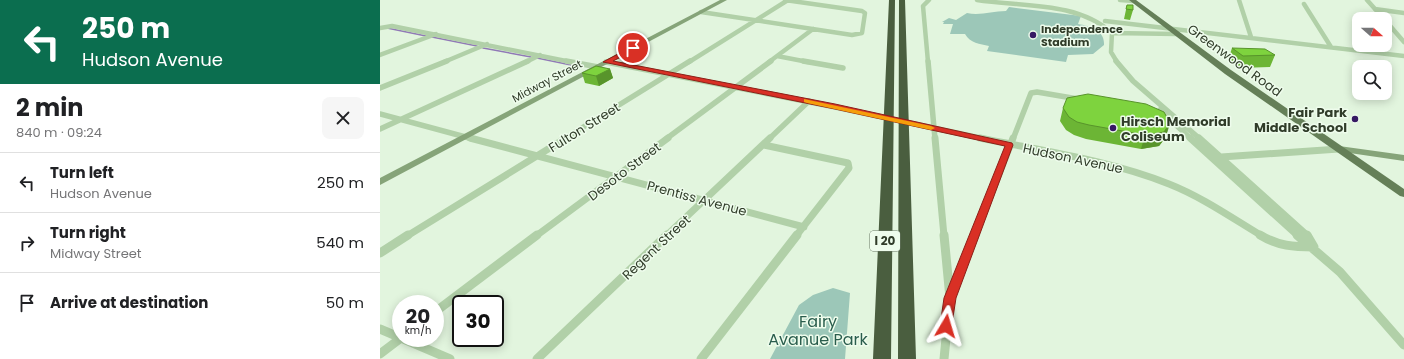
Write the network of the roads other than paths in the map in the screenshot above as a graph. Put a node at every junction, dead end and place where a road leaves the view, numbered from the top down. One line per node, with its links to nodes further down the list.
1 (724, 0): 15 (street, Midway Street)
2 (786, 0): 13 (street); 17 (street, Fulton Street)
3 (833, 0): 13 (street)
4 (892, 0): 71 (highway, I 20)
5 (902, 0): 72 (highway, I 20)
6 (929, 0): 60 (street)
7 (977, 0): 23 (street)
8 (1120, 0): 11 (street)
9 (1239, 0): 26 (street)
10 (1367, 0): 14 (street)
11 (1133, 1): 20 (main road, Greenwood Road)
12 (1304, 4): 29 (street)
13 (826, 6): 22 (street)
14 (1375, 10): 16 (street)
15 (701, 12): 17 (street); 34 (street, Midway Street)
16 (1404, 12)
17 (755, 20): 22 (street); 37 (street, Fulton Street)
18 (1105, 20): 20 (street)
19 (380, 28): 24 (street)
20 (1168, 28): 25 (main road, Greenwood Road); 26 (street)
21 (1392, 29): 27 (street)
22 (813, 30): 32 (street, Desoto Street)
23 (1112, 33): 25 (street); 42 (street)
24 (437, 34): 28 (street); 30 (street)
25 (1176, 34): 49 (main road, Greenwood Road)
26 (1251, 37): 29 (street)
27 (1404, 42)
28 (487, 44): 31 (street); 39 (street)
29 (1330, 47): 33 (street)
30 (380, 55)
31 (540, 55): 35 (street); 44 (street)
32 (777, 56): 36 (street); 38 (street, Desoto Street)
33 (1404, 56)
34 (606, 62): 35 (street, Midway Street); 37 (street, Hudson Avenue)
35 (598, 67): 46 (street, Midway Street)
36 (843, 68)
37 (668, 74): 38 (street, Hudson Avenue); 50 (street, Fulton Street)
38 (736, 87): 41 (street, Hudson Avenue); 53 (street, Desoto Street)
39 (380, 88)
40 (1083, 100): 48 (street)
41 (809, 101): 47 (street, Regent Street); 48 (street, Hudson Avenue)
42 (1155, 104): 51 (street); 58 (street)
43 (380, 114): 44 (street, Prentiss Avenue)
44 (400, 120): 45 (street); 46 (street, Prentiss Avenue)
45 (380, 129)
46 (465, 137): 50 (street, Prentiss Avenue); 54 (street, Midway Street)
47 (764, 145): 56 (street, Regent Street); 57 (street)
48 (1009, 145): 58 (street, Hudson Avenue); 60 (street)
49 (1339, 149): 51 (street); 52 (street); 55 (main road, Greenwood Road)
50 (537, 156): 53 (street, Prentiss Avenue); 59 (street, Fulton Street)
51 (1221, 157): 58 (street)
52 (1404, 158)
53 (616, 177): 56 (street, Prentiss Avenue); 61 (street, Desoto Street)
54 (380, 182)
55 (1404, 194)
56 (705, 200): 57 (street, Prentiss Avenue); 69 (street, Regent Street)
57 (804, 227): 70 (street)
58 (1314, 247): 65 (street)
59 (380, 253)
60 (950, 298): 73 (street)
61 (444, 305)
62 (380, 329): 63 (street)
63 (392, 334)
64 (392, 345): 67 (street)
65 (1404, 345)
66 (422, 347): 68 (street)
67 (380, 354)
68 (450, 359)
69 (537, 359)
70 (701, 359)
71 (882, 359)
72 (907, 359)
73 (944, 359)

